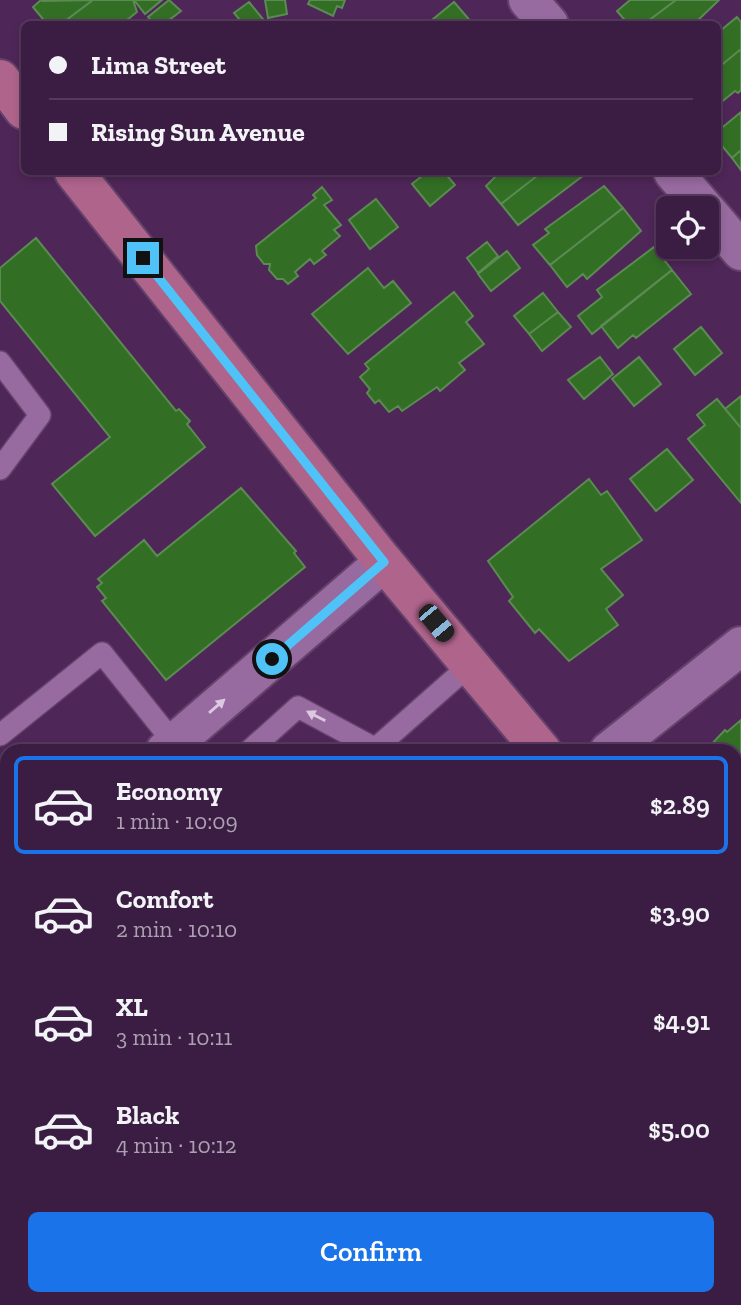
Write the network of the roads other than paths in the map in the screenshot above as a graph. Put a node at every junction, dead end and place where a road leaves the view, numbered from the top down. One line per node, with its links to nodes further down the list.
1 (528, 0): 2 (street)
2 (546, 21)
3 (0, 79): 4 (main road)
4 (21, 106)
5 (76, 175): 12 (main road)
6 (676, 175): 7 (street)
7 (694, 196)
8 (719, 225): 9 (street)
9 (741, 251)
10 (0, 362): 11 (lane)
11 (0, 469)
12 (384, 562): 14 (main road); 17 (street, one-way to 12)
13 (741, 646): 22 (street)
14 (471, 664): 20 (lane); 21 (main road)
15 (0, 735): 16 (lane)
16 (168, 744)
17 (173, 744)
18 (256, 744): 19 (lane, one-way to 18)
19 (368, 744)
20 (383, 744)
21 (536, 744)
22 (618, 744)

